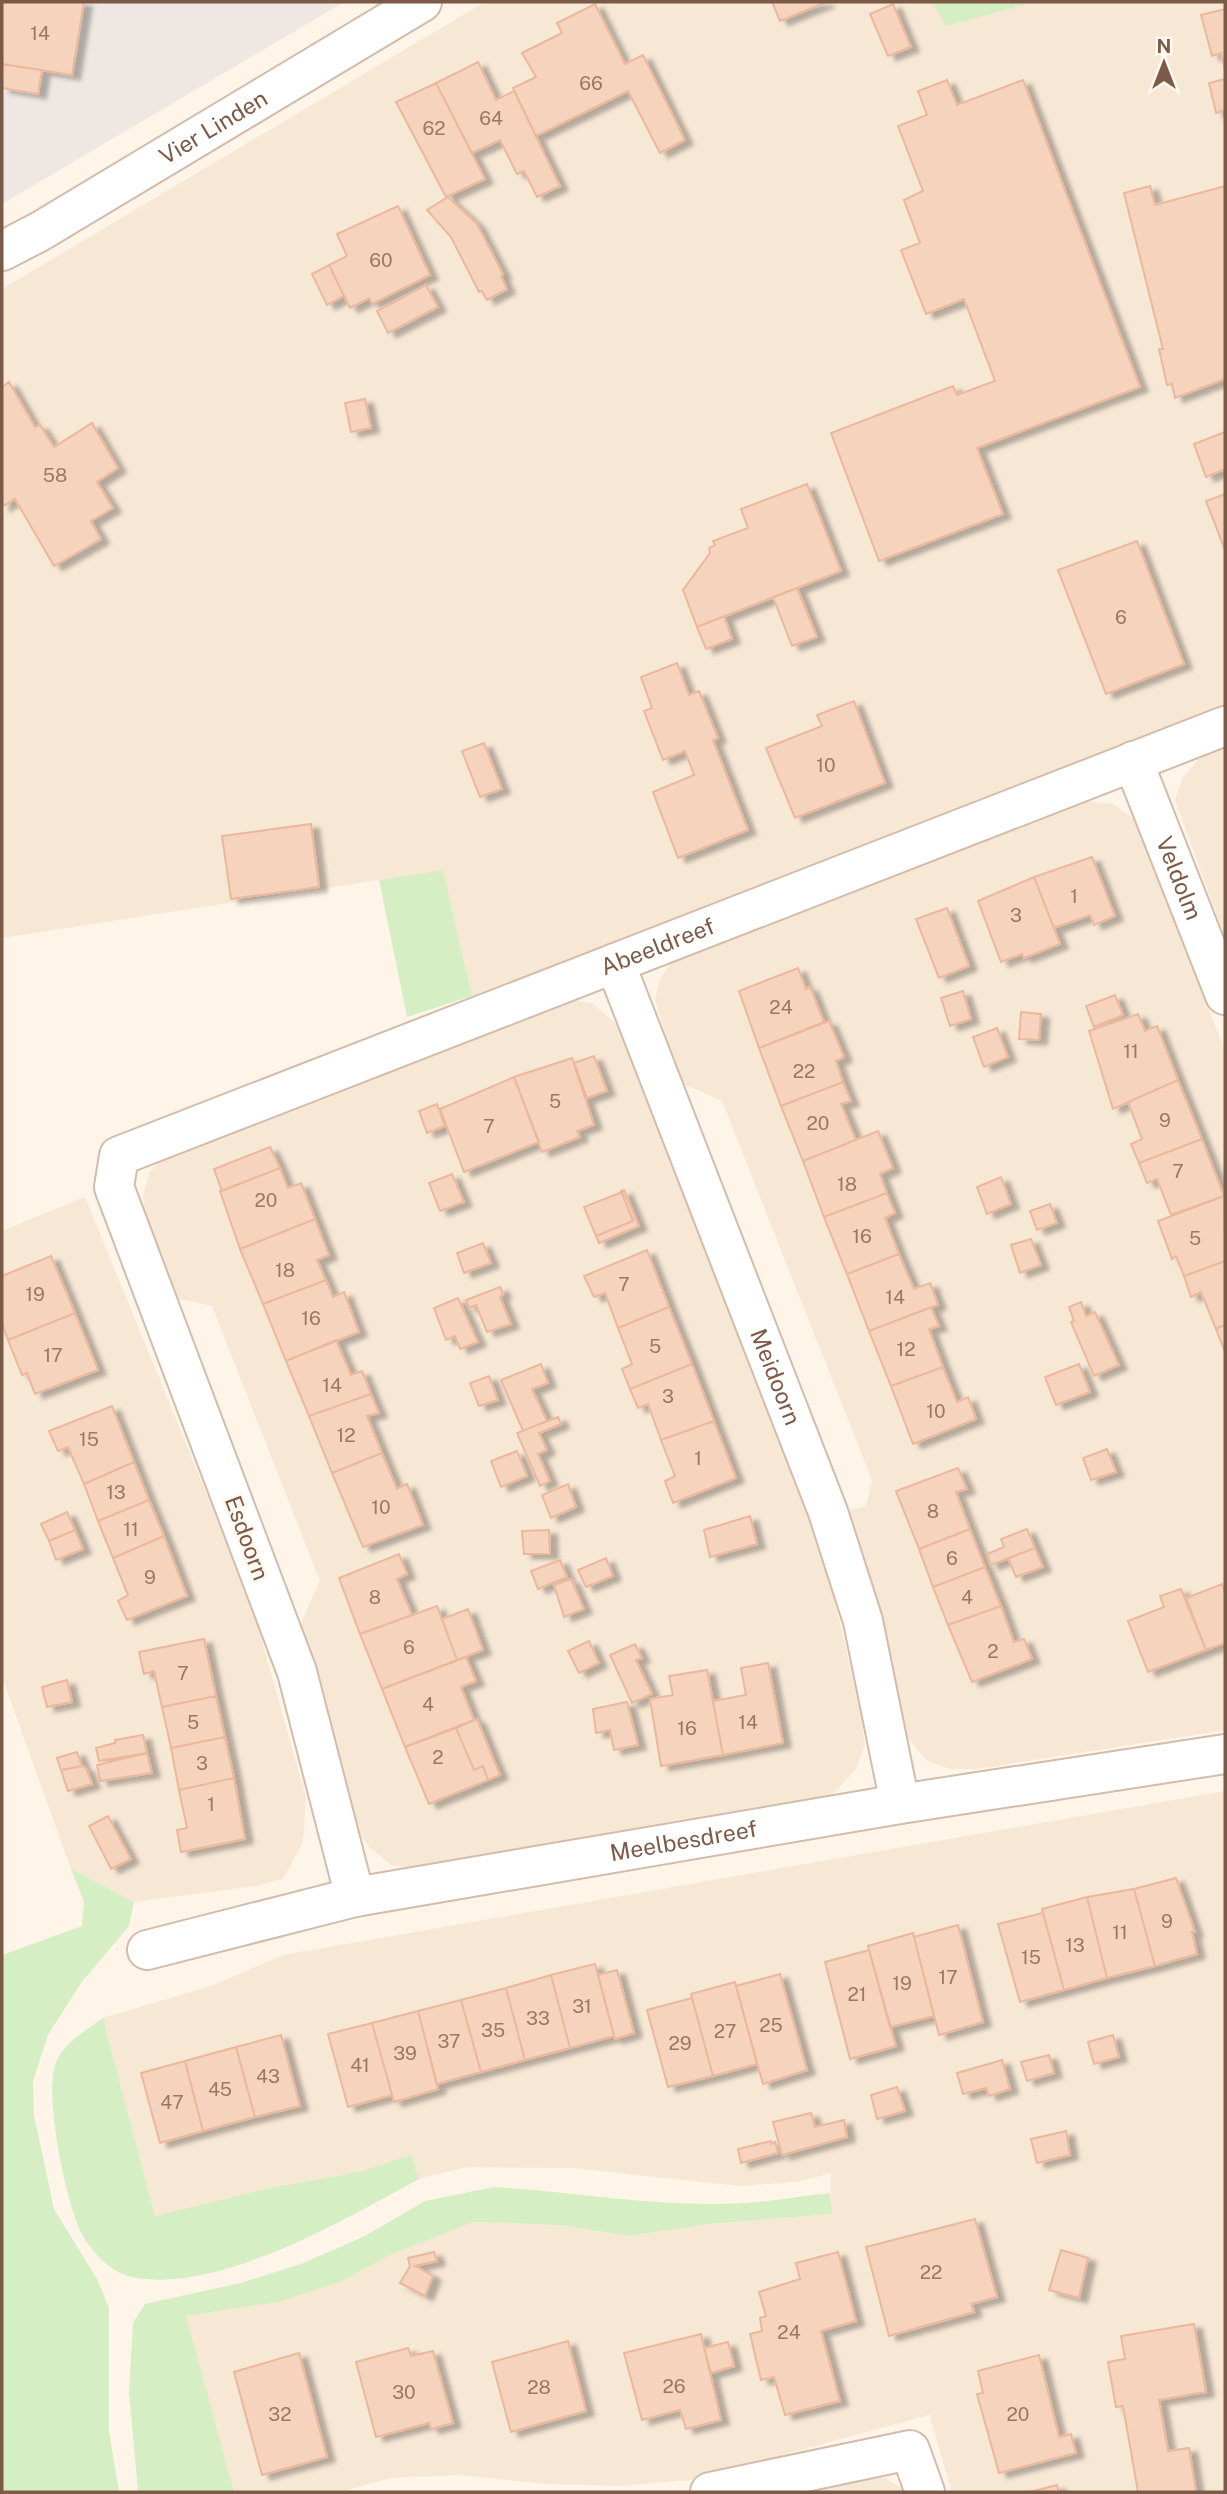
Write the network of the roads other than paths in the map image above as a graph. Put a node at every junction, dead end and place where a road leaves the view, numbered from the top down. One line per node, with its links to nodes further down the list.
1 (422, 2): 2 (street, Vier Linden)
2 (2, 251)
3 (1225, 726): 4 (street, Abeeldreef)
4 (1133, 761): 5 (street, Abeeldreef); 6 (street, Veldolm)
5 (615, 962): 7 (street, Abeeldreef); 9 (street, Meidoorn)
6 (1225, 995)
7 (114, 1187): 10 (street, Esdoorn)
8 (1225, 1754): 9 (street, Meelbesdreef)
9 (900, 1804): 10 (street, Meelbesdreef)
10 (355, 1897): 11 (street, Meelbesdreef)
11 (147, 1950)
12 (710, 2492): 13 (street)
13 (925, 2492)

